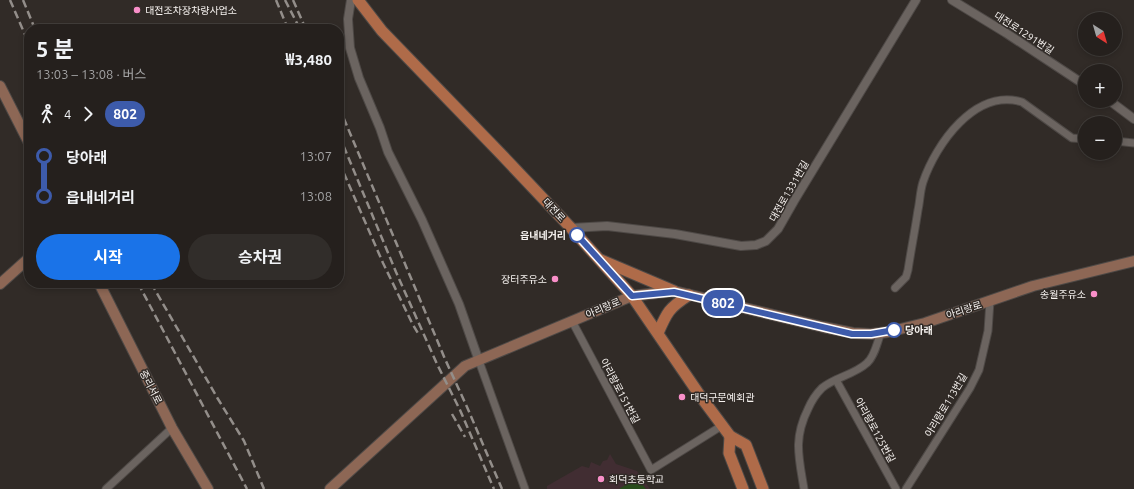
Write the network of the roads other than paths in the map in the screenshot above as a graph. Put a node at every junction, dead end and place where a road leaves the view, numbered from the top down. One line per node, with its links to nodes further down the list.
1 (351, 0): 27 (street)
2 (358, 0): 13 (main road, 대전로)
3 (916, 0): 13 (street, 대전로1331번길)
4 (952, 0): 5 (street, 대전로1291번길)
5 (1078, 80)
6 (0, 86): 9 (main road)
7 (1119, 108): 8 (street)
8 (1134, 119)
9 (24, 133)
10 (1078, 138): 19 (street)
11 (1122, 142): 12 (street)
12 (1134, 143)
13 (571, 228): 14 (main road, 대전로)
14 (598, 259): 20 (main road); 22 (main road, 대전로)
15 (1134, 261): 23 (main road, 아리랑로)
16 (24, 262): 17 (main road)
17 (0, 284)
18 (102, 288): 30 (main road, 중리서로)
19 (895, 288)
20 (674, 292): 21 (main road, 아리랑로); 22 (main road, 아리랑로)
21 (689, 295): 25 (main road); 26 (main road, 아리랑로)
22 (632, 296): 24 (main road, 아리랑로); 25 (main road, 대전로)
23 (990, 301): 26 (main road, 아리랑로); 40 (street, 아리랑로113번길)
24 (572, 321): 27 (main road, 아리랑로); 29 (street, 아리랑로151번길)
25 (658, 333): 29 (main road, 대전로)
26 (881, 333): 28 (street)
27 (479, 361): 34 (main road, 아리랑로); 35 (street)
28 (836, 380): 38 (street); 39 (street, 아리랑로125번길)
29 (723, 425): 31 (main road, 대전로)
30 (172, 428): 32 (street); 33 (main road, 중리서로)
31 (730, 436): 36 (main road); 37 (main road, 대전로)
32 (106, 489)
33 (208, 489)
34 (330, 489)
35 (526, 489)
36 (743, 489)
37 (763, 489)
38 (804, 489)
39 (896, 489)
40 (906, 489)

